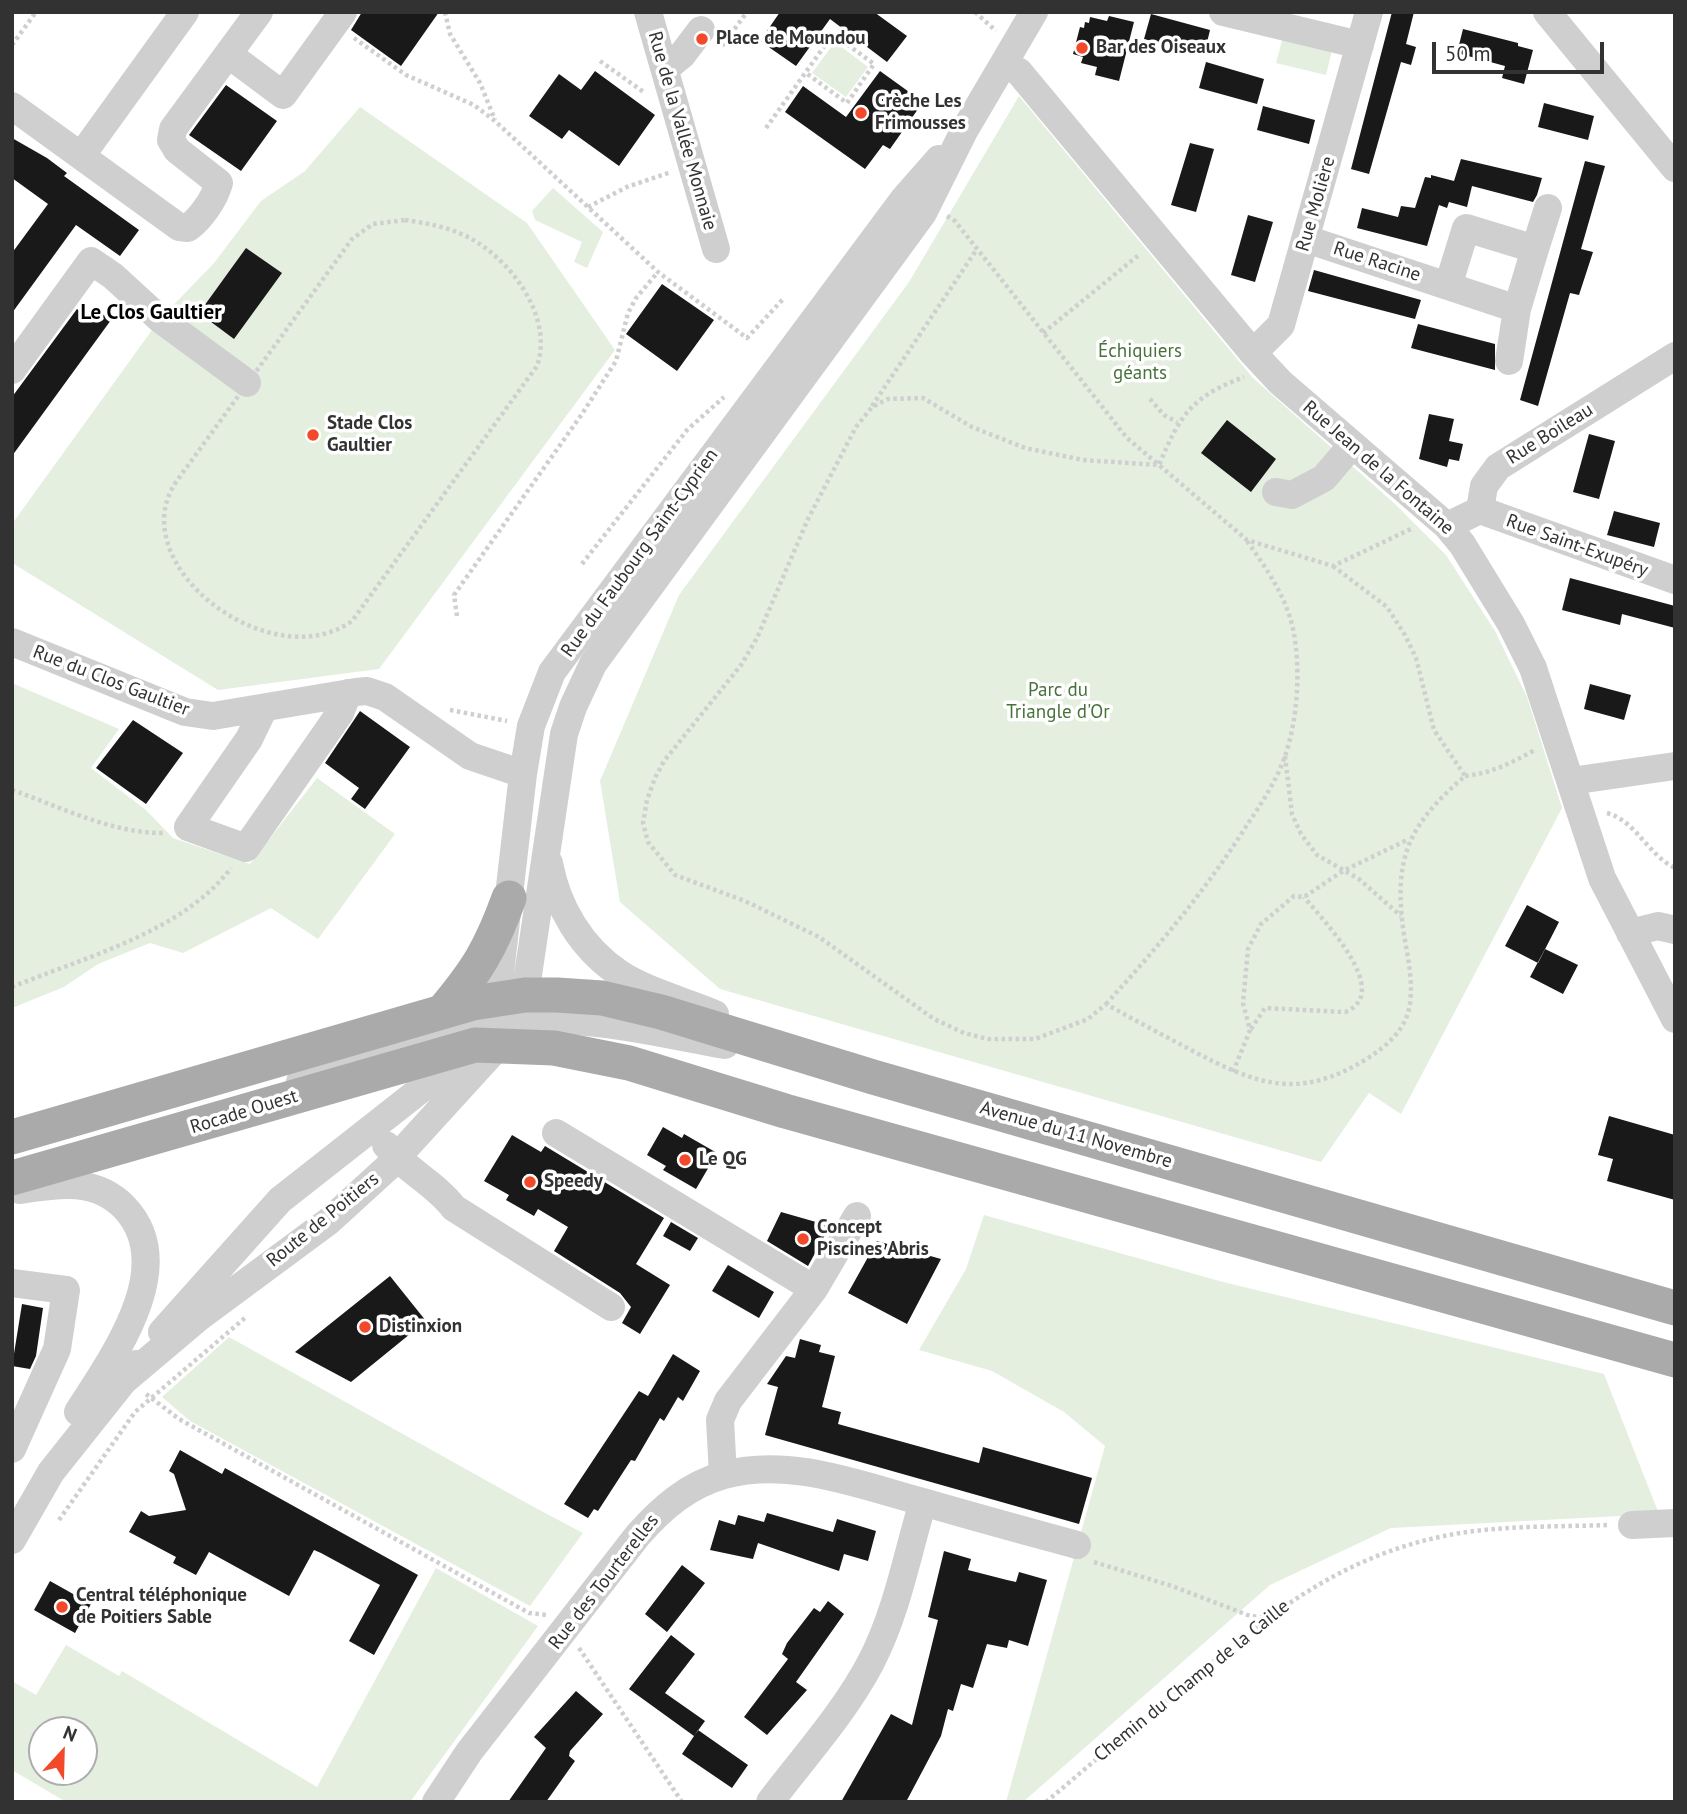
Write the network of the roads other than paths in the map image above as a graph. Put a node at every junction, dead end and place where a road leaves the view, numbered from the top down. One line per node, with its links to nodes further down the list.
1 (185, 12): 17 (street)
2 (259, 12): 11 (street)
3 (648, 12): 13 (street, Rue de la Vallée Monnaie)
4 (1034, 12): 12 (street, Rue du Faubourg Saint-Cyprien)
5 (1223, 12): 10 (street)
6 (1369, 12): 10 (street, Rue Molière)
7 (1547, 12): 16 (street)
8 (339, 18): 11 (street)
9 (701, 30): 13 (street)
10 (1360, 45): 19 (street, Rue Molière)
11 (228, 54): 17 (street)
12 (1006, 64): 15 (street, Rue du Faubourg Saint-Cyprien); 25 (street, Rue Jean de la Fontaine)
13 (665, 69): 20 (street, Rue de la Vallée Monnaie)
14 (12, 106): 17 (street)
15 (964, 131): 34 (street, Rue du Faubourg Saint-Cyprien); 37 (street, Rue du Faubourg Saint-Cyprien)
16 (1671, 155)
17 (81, 156)
18 (1548, 208): 21 (street)
19 (1306, 239): 22 (street, Rue Racine); 25 (street, Rue Molière)
20 (716, 249)
21 (1535, 249): 22 (street); 23 (street)
22 (1448, 286): 23 (street, Rue Racine)
23 (1517, 309): 26 (street)
24 (1675, 356): 31 (street, Rue Boileau)
25 (1260, 361): 29 (street, Rue Jean de la Fontaine)
26 (1509, 361)
27 (12, 370): 28 (street)
28 (247, 383)
29 (1352, 445): 30 (street); 32 (street, Rue Jean de la Fontaine)
30 (1276, 492)
31 (1480, 510): 32 (street); 33 (street, Rue Saint-Exupéry)
32 (1441, 521): 41 (street, Rue Jean de la Fontaine)
33 (1675, 580)
34 (614, 585): 37 (street); 40 (street, Rue du Faubourg Saint-Cyprien)
35 (12, 642): 38 (street, Rue du Clos Gaultier)
36 (348, 693): 38 (street, Rue du Clos Gaultier); 38 (street); 40 (street, Rue du Clos Gaultier)
37 (573, 707): 42 (street, Rue du Faubourg Saint-Cyprien)
38 (263, 710)
39 (1675, 765): 41 (street)
40 (523, 774): 43 (street, Rue du Faubourg Saint-Cyprien)
41 (1571, 781): 45 (street, Rue Jean de la Fontaine)
42 (547, 853): 46 (street, Rue du Faubourg Saint-Cyprien); 48 (street)
43 (509, 898): 46 (street, Rue du Faubourg Saint-Cyprien); 46 (main road)
44 (1675, 930): 45 (street)
45 (1630, 933): 47 (street, Rue Jean de la Fontaine)
46 (489, 1017): 48 (main road, Avenue du 11 Novembre); 49 (street, Route de Poitiers); 51 (main road); 52 (street, Route de Poitiers); 53 (main road, Rocade Ouest); 60 (main road)
47 (1675, 1019)
48 (825, 1060): 59 (main road, Avenue du 11 Novembre)
49 (371, 1126): 52 (street); 61 (street, Route de Poitiers)
50 (556, 1133): 57 (street)
51 (12, 1137)
52 (396, 1157): 58 (street); 61 (street, Route de Poitiers)
53 (12, 1178)
54 (12, 1191): 64 (street)
55 (857, 1216): 57 (street)
56 (12, 1283): 62 (street)
57 (814, 1289): 65 (street)
58 (611, 1307)
59 (1675, 1308)
60 (1675, 1360)
61 (127, 1377): 64 (street, Route de Poitiers)
62 (20, 1405): 63 (street)
63 (12, 1449)
64 (51, 1472): 69 (street, Route de Poitiers)
65 (723, 1475): 66 (street, Rue des Tourterelles); 71 (street, Rue des Tourterelles)
66 (923, 1502): 70 (street, Rue des Tourterelles); 72 (street)
67 (1675, 1523): 68 (street)
68 (1632, 1525)
69 (14, 1533)
70 (1077, 1545)
71 (436, 1802)
72 (770, 1802)

